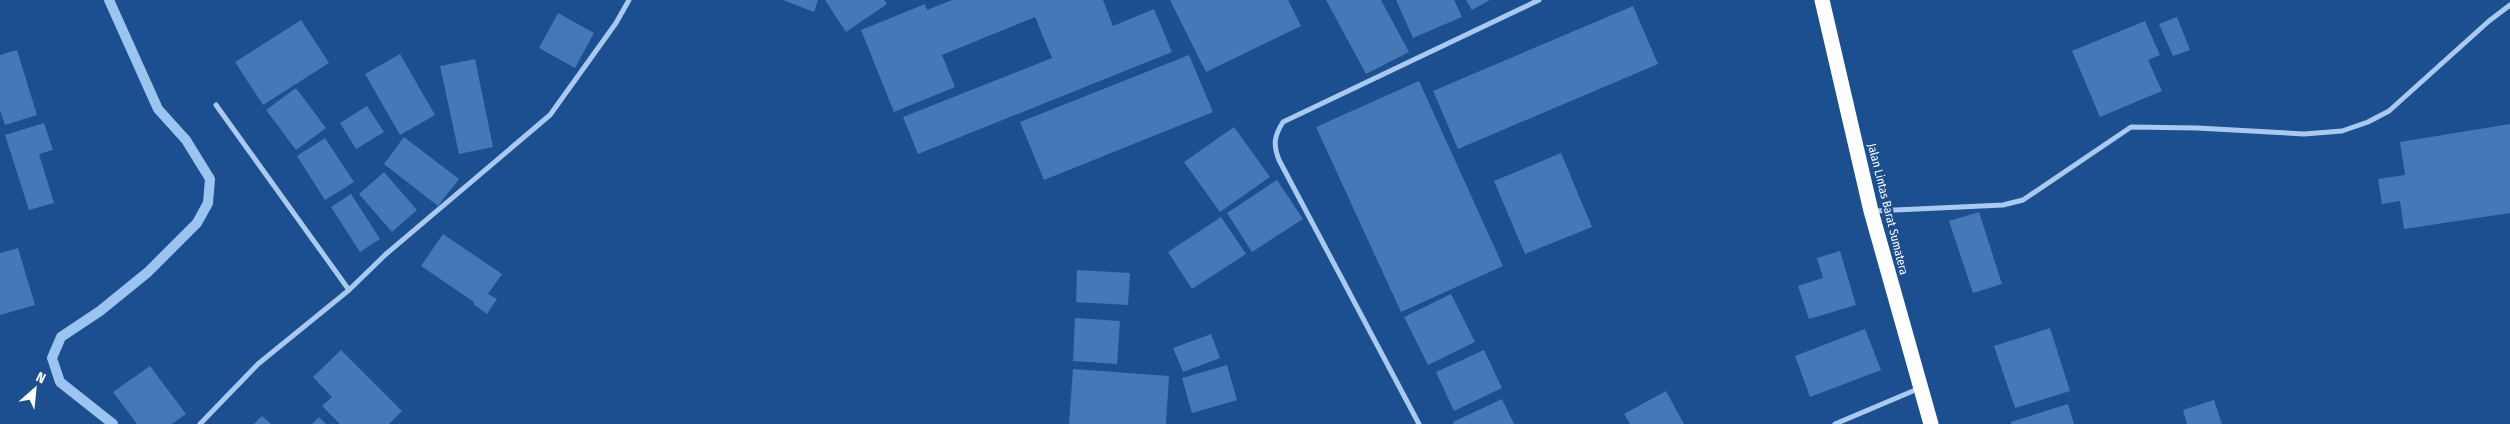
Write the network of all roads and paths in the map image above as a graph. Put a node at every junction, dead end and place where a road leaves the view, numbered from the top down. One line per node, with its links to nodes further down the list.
1 (629, 0): 7 (street)
2 (1538, 0): 10 (street)
3 (1822, 0): 6 (highway, Jalan Lintas Barat Sumatera)
4 (2510, 5): 6 (street)
5 (216, 106): 7 (street)
6 (1871, 211): 8 (highway, Jalan Lintas Barat Sumatera)
7 (348, 290): 9 (street)
8 (1920, 388): 11 (street); 12 (highway, Jalan Lintas Barat Sumatera)
9 (200, 424)
10 (1419, 424)
11 (1835, 424)
12 (1931, 424)

